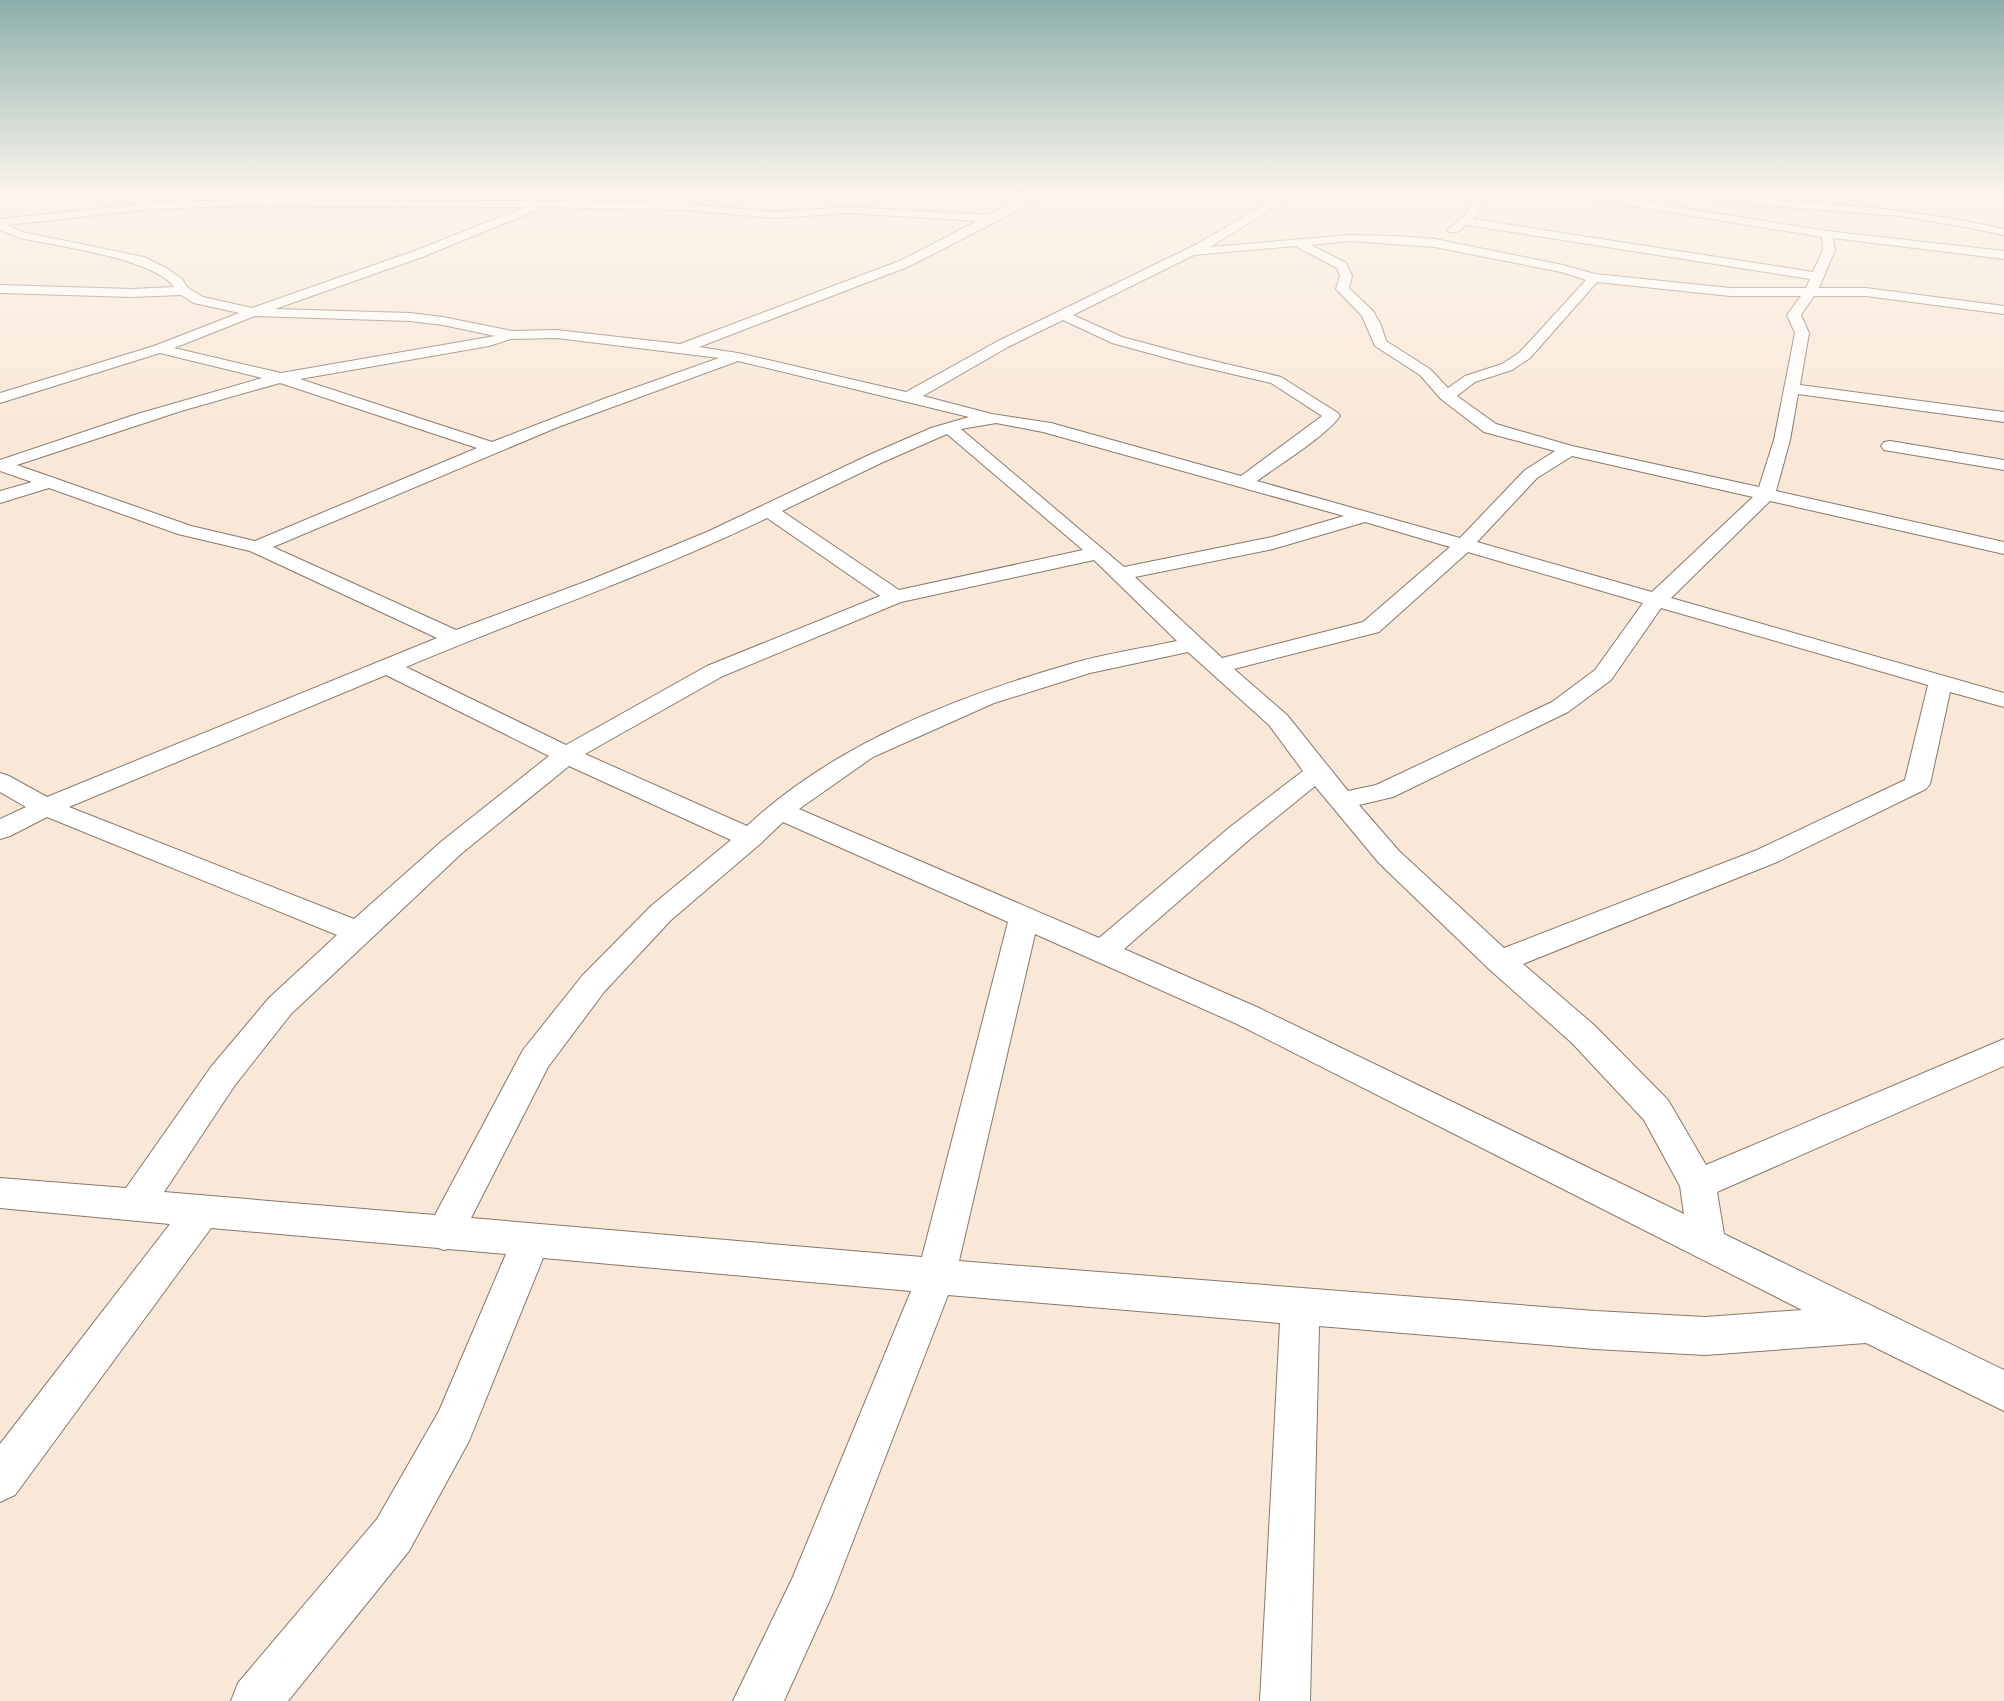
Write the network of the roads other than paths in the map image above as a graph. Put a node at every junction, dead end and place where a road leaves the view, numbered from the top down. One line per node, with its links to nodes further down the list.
1 (161, 270): 13 (street)
2 (372, 270): 15 (street)
3 (889, 270): 18 (street)
4 (1153, 270): 16 (street)
5 (1344, 270): 23 (street)
6 (1568, 270): 10 (street)
7 (1782, 270): 9 (street)
8 (1821, 270): 9 (street)
9 (1817, 276): 12 (street)
10 (1594, 278): 12 (street); 23 (street)
11 (0, 289): 13 (street)
12 (1811, 291): 14 (street); 22 (street)
13 (183, 292): 15 (street)
14 (2004, 310)
15 (254, 312): 17 (street); 19 (street)
16 (1063, 315): 25 (street); 34 (street)
17 (512, 335): 18 (street); 21 (street)
18 (680, 348): 20 (street)
19 (159, 349): 21 (street); 24 (street)
20 (738, 357): 25 (street); 30 (street)
21 (281, 378): 30 (street); 32 (street)
22 (1793, 389): 26 (street); 36 (street)
23 (1447, 396): 31 (street)
24 (0, 398)
25 (908, 398): 27 (street)
26 (2004, 417)
27 (996, 418): 28 (street); 34 (street)
28 (950, 428): 38 (street); 43 (street)
29 (1890, 446): 33 (street)
30 (491, 447): 41 (street)
31 (1569, 450): 36 (street); 40 (street)
32 (0, 465): 35 (street)
33 (2004, 465)
34 (1244, 482): 39 (street)
35 (48, 483): 37 (street); 41 (street)
36 (1765, 496): 42 (street); 46 (street)
37 (0, 498)
38 (768, 510): 45 (street); 47 (street)
39 (1364, 516): 40 (street); 44 (street)
40 (1464, 545): 46 (street); 50 (street)
41 (257, 547): 47 (street)
42 (2004, 548)
43 (1098, 553): 44 (street); 45 (street)
44 (1119, 574): 48 (street)
45 (895, 597): 53 (street)
46 (1656, 600): 51 (street); 56 (street)
47 (455, 638): 49 (street)
48 (1193, 644): 50 (street); 58 (street)
49 (386, 666): 53 (street); 57 (street)
50 (1217, 666): 54 (street)
51 (1940, 682): 52 (street); 64 (street)
52 (2004, 700)
53 (566, 755): 60 (street); 62 (street)
54 (1317, 772): 56 (street); 63 (street)
55 (0, 781): 57 (street)
56 (1341, 802): 64 (street)
57 (46, 807): 59 (street); 62 (street)
58 (779, 810): 60 (street); 61 (street)
59 (0, 830)
60 (750, 838): 70 (street)
61 (1024, 918): 63 (street); 73 (street)
62 (358, 932): 68 (street)
63 (1102, 952): 72 (street)
64 (1500, 961): 66 (street)
65 (2004, 1052): 66 (street)
66 (1698, 1184): 72 (street)
67 (0, 1193): 68 (street)
68 (135, 1205): 69 (street)
69 (202, 1211): 70 (street); 77 (street)
70 (444, 1234): 71 (street)
71 (531, 1241): 73 (street); 78 (street)
72 (1707, 1244): 75 (street)
73 (936, 1276): 74 (street); 79 (street)
74 (1300, 1306): 75 (street); 80 (street)
75 (1869, 1324): 76 (street)
76 (2004, 1390)
77 (0, 1480)
78 (256, 1701)
79 (758, 1701)
80 (1285, 1701)

